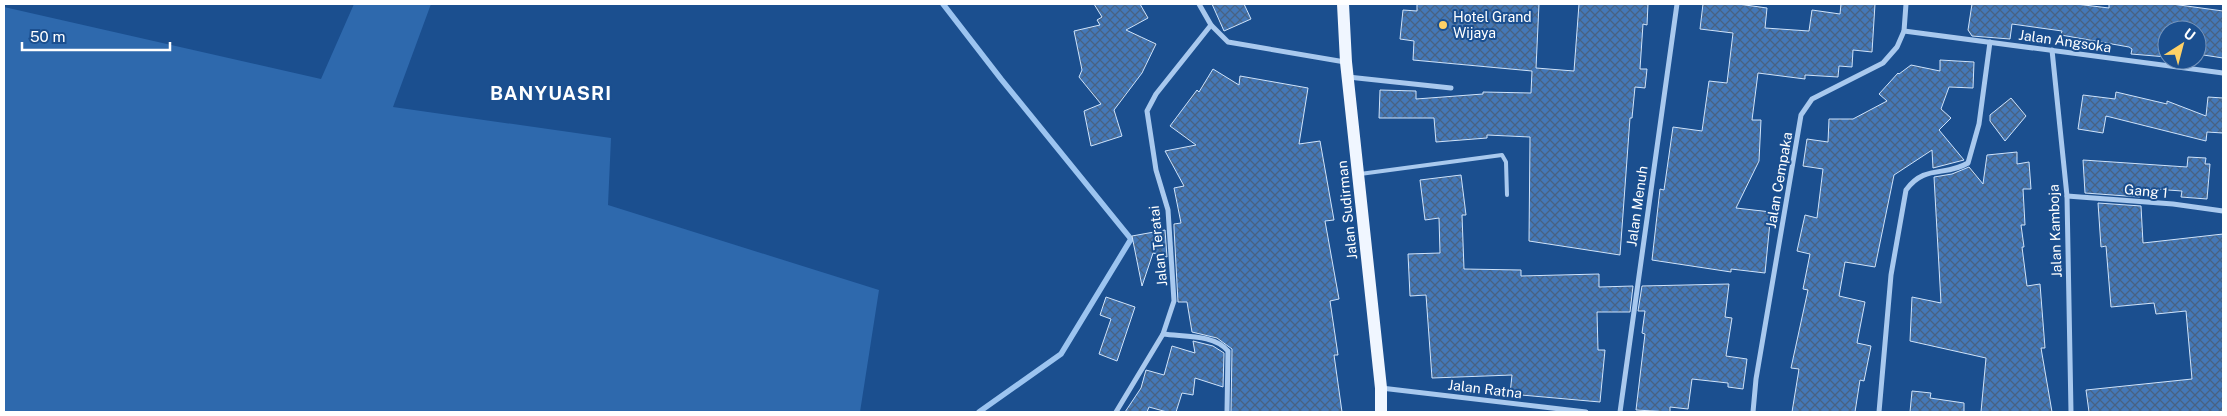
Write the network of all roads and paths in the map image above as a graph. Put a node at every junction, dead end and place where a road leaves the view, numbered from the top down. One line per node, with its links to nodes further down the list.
1 (1199, 4): 5 (street)
2 (1343, 4): 9 (main road, Jalan Sudirman)
3 (1677, 4): 23 (street, Jalan Menuh)
4 (1906, 4): 6 (street, Jalan Cempaka)
5 (1211, 25): 9 (street); 17 (street, Jalan Teratai)
6 (1904, 32): 7 (street, Jalan Angsoka); 24 (street, Jalan Cempaka)
7 (1990, 42): 8 (street, Jalan Angsoka); 25 (street)
8 (2052, 50): 10 (street, Jalan Angsoka); 15 (street, Jalan Kamboja)
9 (1346, 62): 11 (main road, Jalan Sudirman)
10 (2223, 73)
11 (1348, 77): 12 (street); 13 (main road, Jalan Sudirman)
12 (1452, 88)
13 (1358, 174): 14 (lane); 18 (main road, Jalan Sudirman)
14 (1506, 195)
15 (2067, 196): 16 (street, Gang 1); 26 (street, Jalan Kamboja)
16 (2223, 211)
17 (1163, 334): 19 (street, Jalan Teratai); 20 (street)
18 (1381, 388): 21 (main road, Jalan Sudirman); 22 (street, Jalan Ratna)
19 (1116, 412)
20 (1227, 412)
21 (1380, 412)
22 (1586, 412)
23 (1620, 412)
24 (1753, 412)
25 (1880, 412)
26 (2071, 412)

